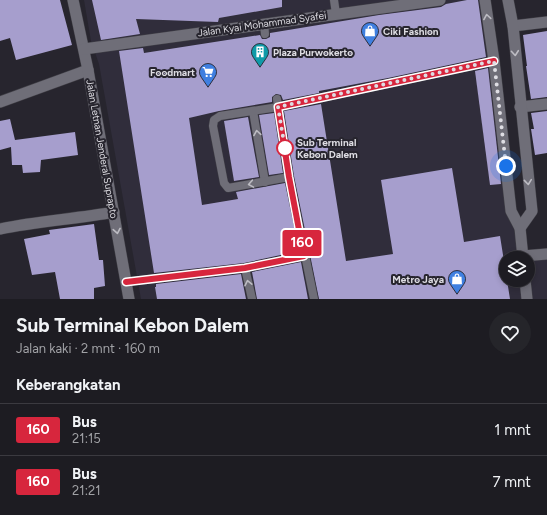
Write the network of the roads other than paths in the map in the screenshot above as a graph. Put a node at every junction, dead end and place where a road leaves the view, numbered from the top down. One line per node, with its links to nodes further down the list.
1 (73, 0): 9 (street, Jalan Letnan Jenderal Suprapto)
2 (334, 0): 6 (lane)
3 (440, 0): 6 (street, Jalan Kyai Mohammad Syafei)
4 (485, 0): 10 (street, one-way to 4)
5 (508, 0): 8 (street)
6 (336, 14): 9 (street, Jalan Kyai Mohammad Syafei)
7 (547, 22): 8 (street)
8 (513, 26): 15 (street, one-way to 15)
9 (84, 49): 11 (street, Jalan Letnan Jenderal Suprapto)
10 (494, 61): 13 (lane); 20 (street)
11 (88, 70): 12 (street); 19 (street, Jalan Letnan Jenderal Suprapto)
12 (0, 102)
13 (277, 103): 16 (lane); 17 (lane)
14 (547, 104): 15 (street)
15 (520, 107): 20 (street, one-way to 20)
16 (253, 111): 18 (lane, one-way to 16); 18 (lane, one-way to 16)
17 (289, 177): 18 (lane); 24 (lane)
18 (265, 182)
19 (114, 212): 21 (street); 27 (street, Jalan Letnan Jenderal Suprapto, one-way to 27)
20 (520, 228): 22 (street)
21 (0, 229)
22 (522, 251)
23 (547, 254): 25 (street)
24 (304, 256): 26 (lane); 31 (lane)
25 (535, 256)
26 (245, 268): 27 (lane); 30 (lane, one-way to 26)
27 (126, 282): 29 (street, Jalan Letnan Jenderal Suprapto)
28 (526, 287): 32 (street)
29 (129, 299)
30 (252, 299)
31 (314, 299)
32 (528, 299)

